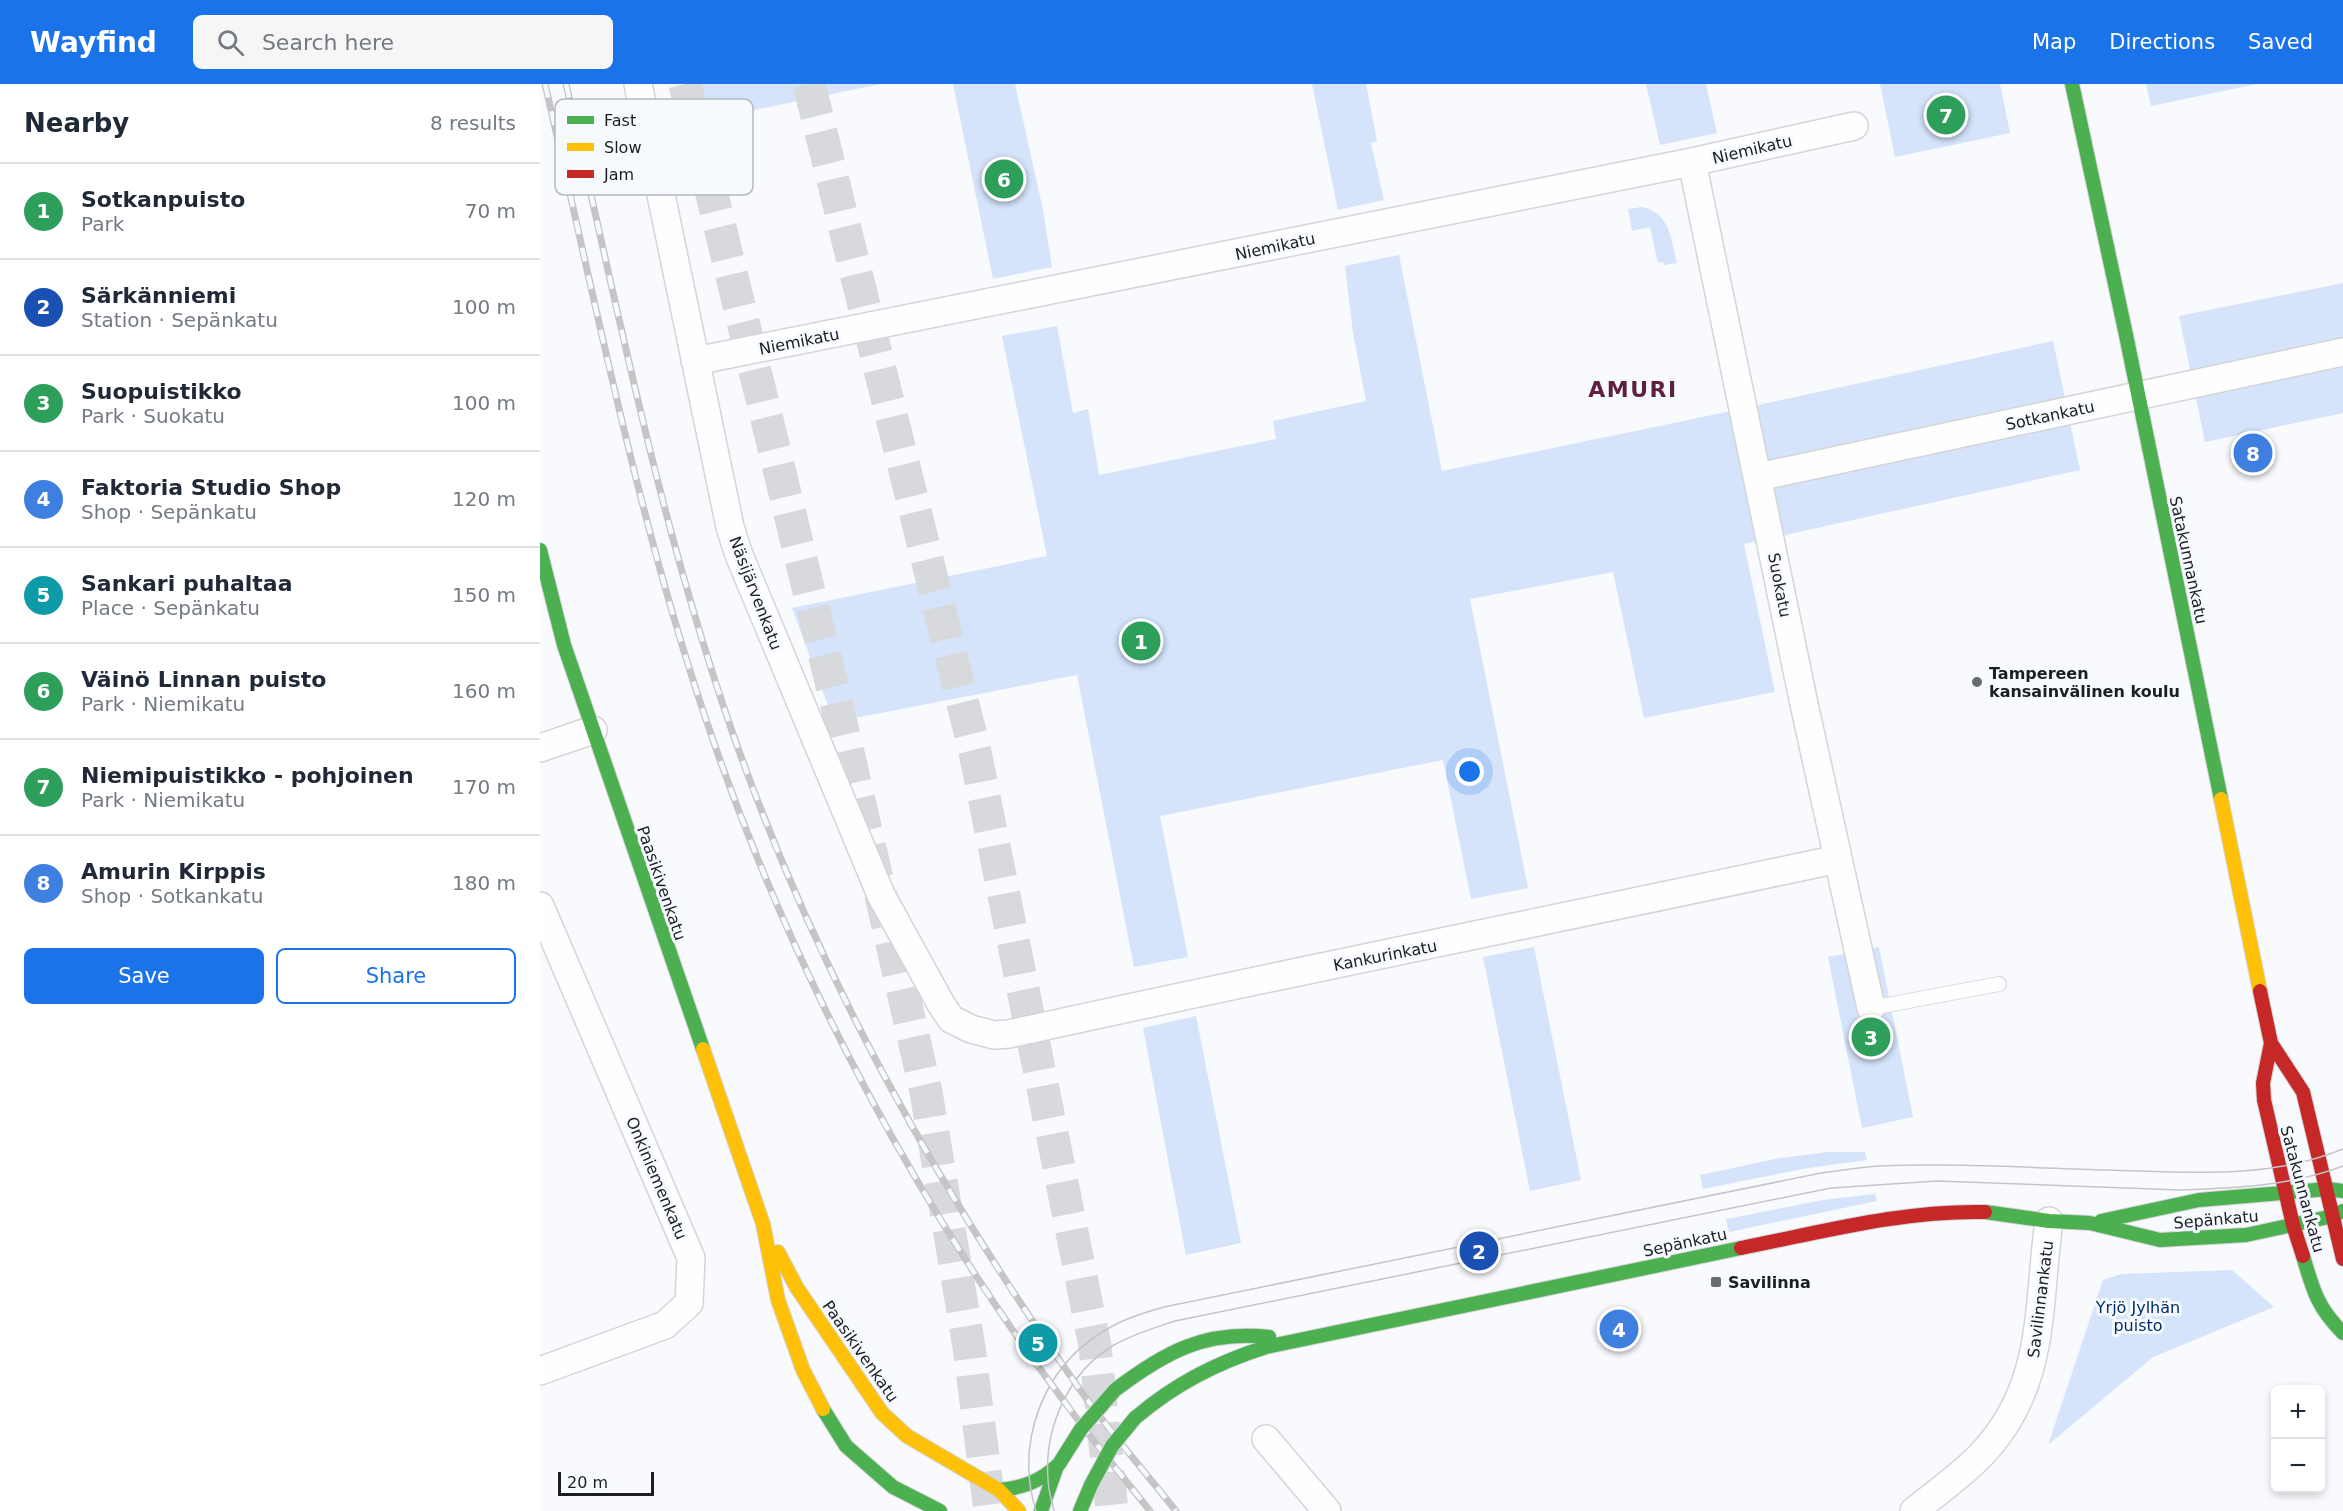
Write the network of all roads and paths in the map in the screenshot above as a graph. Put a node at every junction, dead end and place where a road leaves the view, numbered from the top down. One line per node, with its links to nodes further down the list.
1 (638, 84): 3 (street, Näsijärvenkatu)
2 (2072, 84): 9 (main road, Satakunnankatu)
3 (641, 99)
4 (1854, 126): 5 (street, Niemikatu)
5 (1692, 162): 8 (street, Niemikatu); 10 (street, Suokatu)
6 (661, 195): 8 (street, Näsijärvenkatu)
7 (2343, 352): 9 (street, Sotkankatu)
8 (695, 361): 17 (street, Näsijärvenkatu)
9 (2138, 396): 10 (street, Sotkankatu); 19 (main road, Satakunnankatu)
10 (1758, 477): 14 (street, Suokatu)
11 (540, 550): 12 (main road, Paasikivenkatu)
12 (593, 730): 13 (street); 26 (main road, Paasikivenkatu)
13 (540, 748)
14 (1838, 859): 17 (street, Kankurinkatu); 18 (street, Suokatu)
15 (540, 906): 31 (street, Onkiniemenkatu)
16 (1999, 984): 18 (lane)
17 (941, 1004)
18 (1870, 1008)
19 (2271, 1043): 20 (main road, Satakunnankatu); 22 (main road, Satakunnankatu)
20 (2328, 1189): 21 (main road, Sepänkatu); 22 (main road, Sepänkatu); 23 (main road, Satakunnankatu)
21 (2343, 1191)
22 (2286, 1192): 25 (main road, Sepänkatu); 27 (main road, Satakunnankatu)
23 (2338, 1214): 27 (main road, Sepänkatu); 28 (main road, Satakunnankatu)
24 (2049, 1221): 25 (main road, Sepänkatu); 30 (main road, Sepänkatu); 40 (street, Savilinnankatu)
25 (2090, 1223): 27 (main road, Sepänkatu)
26 (763, 1224): 34 (main road, Paasikivenkatu); 36 (main road, Paasikivenkatu)
27 (2293, 1225): 29 (main road, Satakunnankatu)
28 (2343, 1259)
29 (2343, 1334)
30 (1288, 1341): 33 (main road, Sepänkatu, bridge); 35 (main road, Sepänkatu, bridge)
31 (540, 1371)
32 (1266, 1439): 39 (street)
33 (1058, 1465): 34 (main road, Sepänkatu); 38 (main road, Sepänkatu)
34 (999, 1490): 37 (main road, Paasikivenkatu)
35 (1082, 1505)
36 (940, 1511)
37 (1019, 1511)
38 (1041, 1511)
39 (1327, 1511)
40 (1914, 1511)

